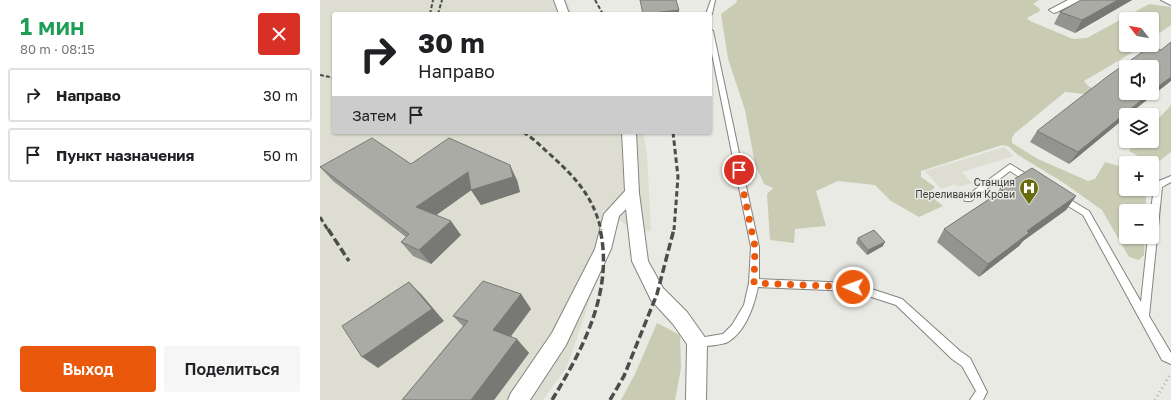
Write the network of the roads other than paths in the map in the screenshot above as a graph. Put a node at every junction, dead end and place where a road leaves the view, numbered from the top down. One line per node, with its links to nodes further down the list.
1 (559, 0): 7 (street)
2 (713, 0): 8 (lane)
3 (1076, 0): 6 (street)
4 (1166, 0): 5 (street)
5 (1171, 2)
6 (1054, 10)
7 (563, 12)
8 (710, 12)
9 (712, 41): 18 (lane)
10 (629, 134): 14 (street)
11 (1171, 179): 12 (lane)
12 (1159, 181)
13 (1035, 182): 17 (lane)
14 (632, 193): 20 (street); 22 (street)
15 (1054, 194): 19 (lane)
16 (1154, 196): 19 (lane)
17 (968, 199)
18 (754, 283): 20 (lane); 24 (lane)
19 (1144, 317): 21 (lane)
20 (697, 342): 23 (street)
21 (1171, 359)
22 (518, 400)
23 (696, 400)
24 (976, 400)

